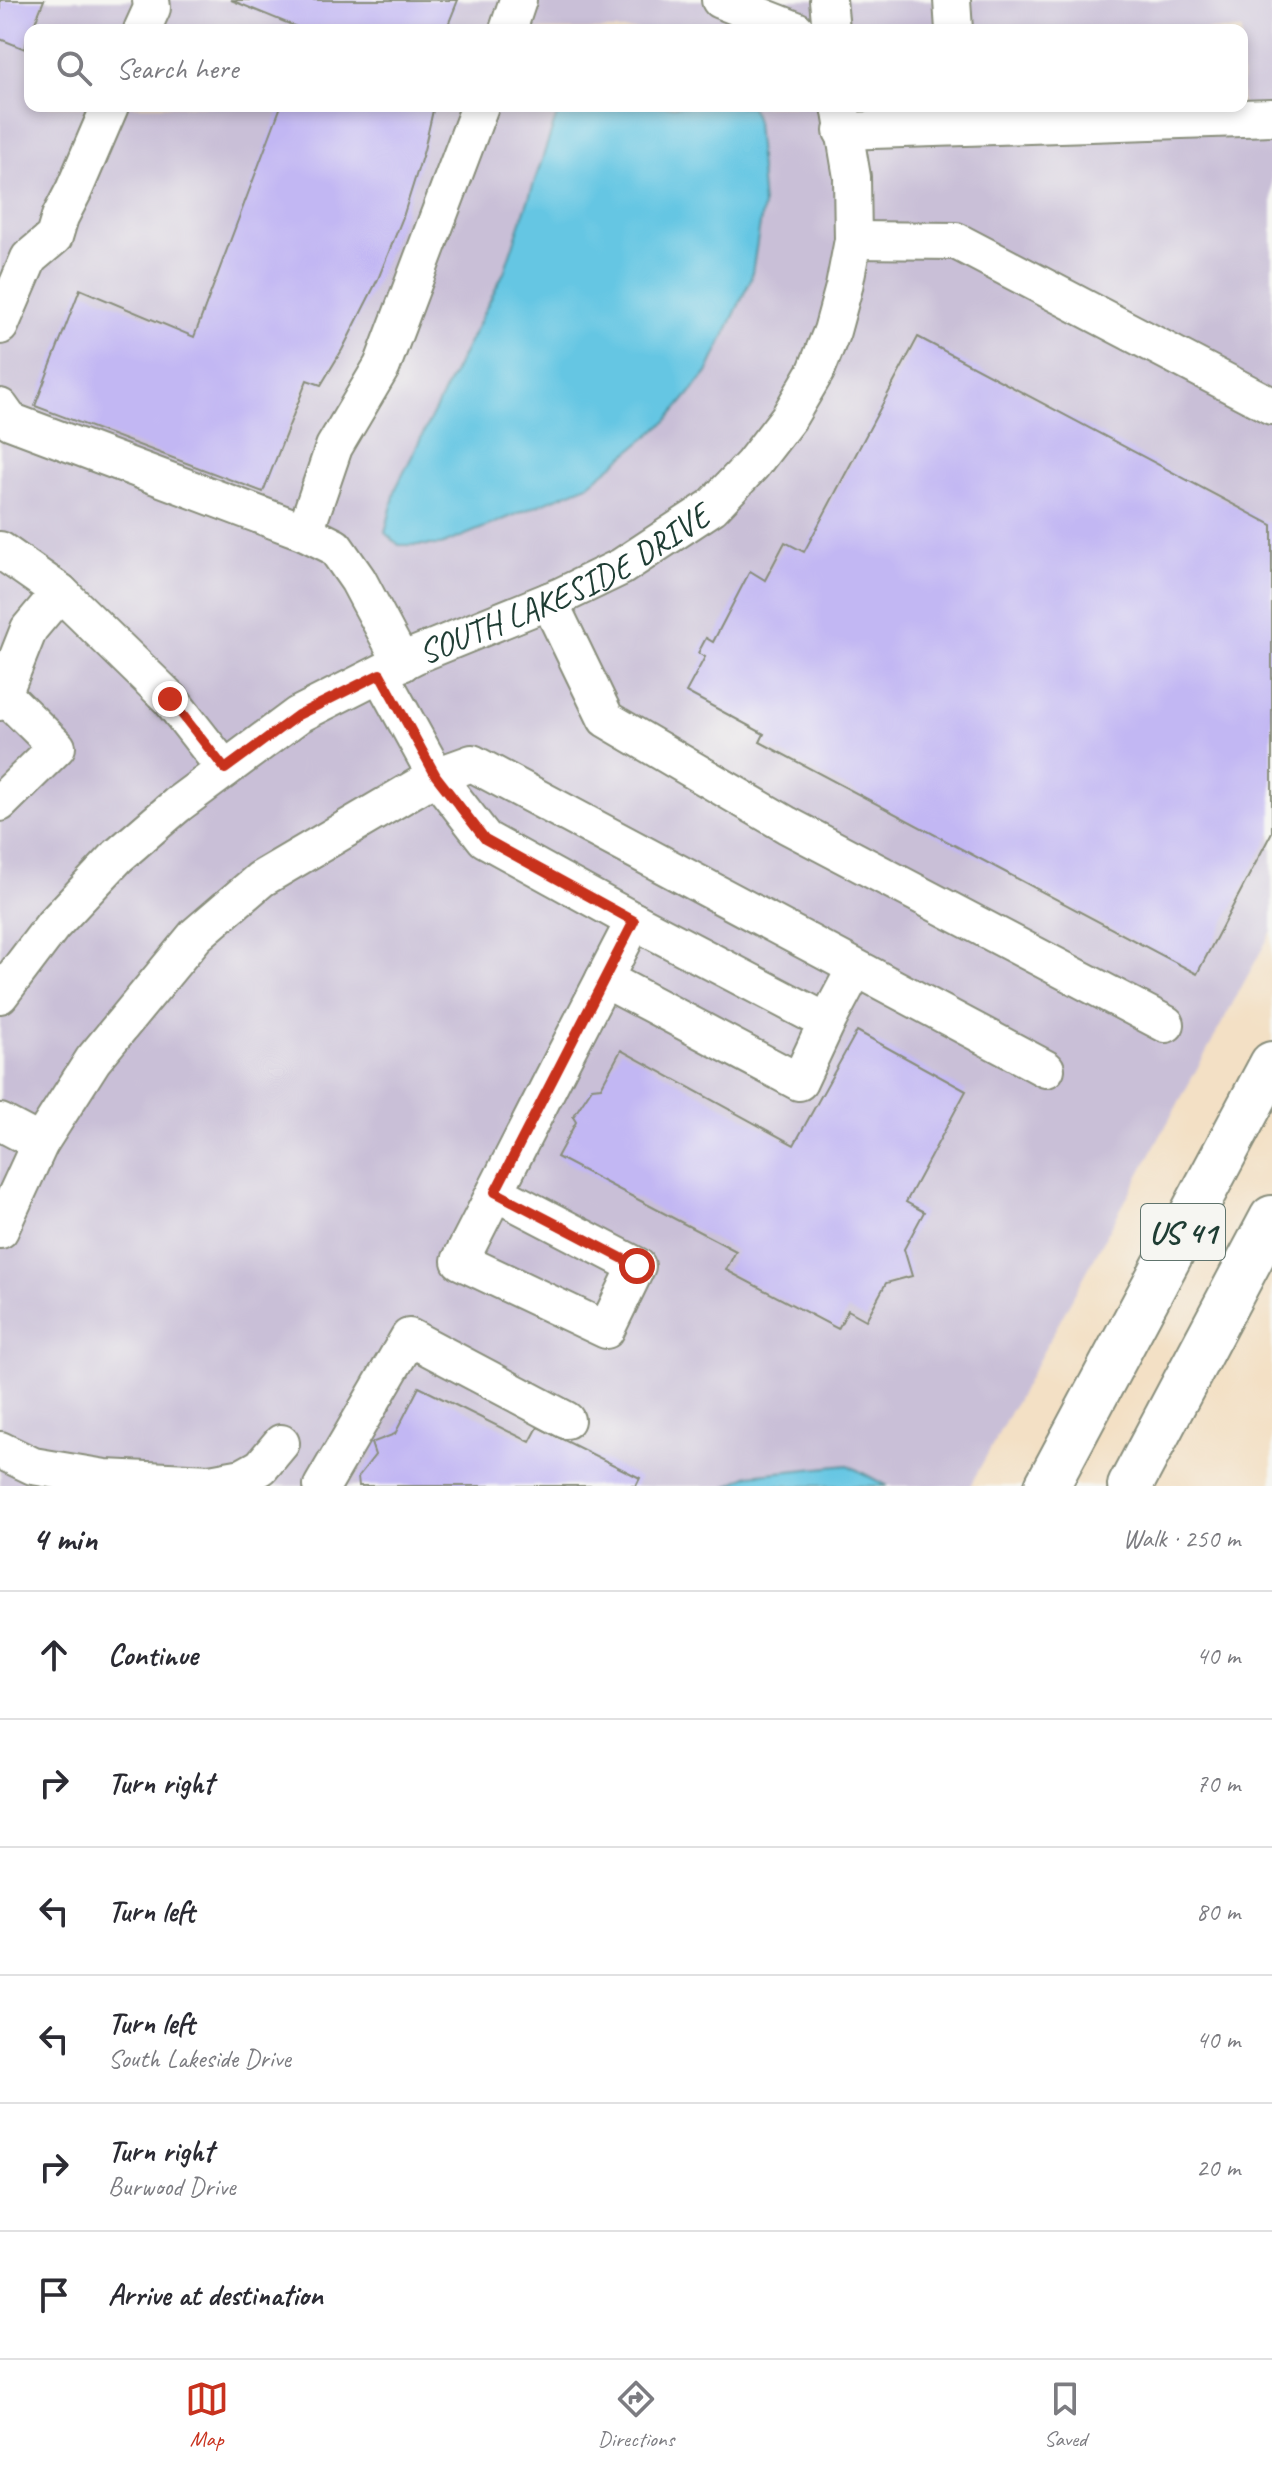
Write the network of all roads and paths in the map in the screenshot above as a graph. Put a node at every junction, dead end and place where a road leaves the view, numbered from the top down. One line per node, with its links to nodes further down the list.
1 (151, 0): 6 (street)
2 (518, 0): 7 (street)
3 (720, 0): 8 (street)
4 (828, 0): 9 (street)
5 (952, 0): 10 (street)
6 (145, 24)
7 (510, 24)
8 (781, 24)
9 (830, 24)
10 (954, 24)
11 (107, 112): 17 (street)
12 (478, 112): 20 (street)
13 (961, 116): 14 (street); 15 (street)
14 (1272, 117)
15 (841, 118): 16 (street, SOUTH LAKESIDE DRIVE)
16 (853, 240): 18 (street); 23 (street, SOUTH LAKESIDE DRIVE)
17 (0, 326)
18 (1272, 406)
19 (0, 407): 20 (street)
20 (305, 532): 24 (street)
21 (0, 550): 22 (street)
22 (60, 592): 25 (street); 26 (street)
23 (549, 601): 24 (street, SOUTH LAKESIDE DRIVE); 34 (street)
24 (391, 668): 26 (street, SOUTH LAKESIDE DRIVE); 27 (street)
25 (2, 698): 28 (street)
26 (225, 769): 32 (street, SOUTH LAKESIDE DRIVE)
27 (436, 776): 29 (street); 30 (street); 38 (street)
28 (0, 803)
29 (634, 921): 31 (street); 33 (street)
30 (855, 969): 33 (street); 36 (street)
31 (604, 979): 33 (street); 39 (street)
32 (0, 995)
33 (827, 1022)
34 (1166, 1024)
35 (1272, 1064): 46 (highway, US 41)
36 (1046, 1069)
37 (0, 1122): 38 (street)
38 (40, 1143): 41 (street)
39 (495, 1192): 39 (street)
40 (1272, 1218): 47 (highway, US 41)
41 (0, 1230)
42 (566, 1420): 45 (street)
43 (281, 1443): 44 (street)
44 (0, 1450)
45 (322, 1486)
46 (1047, 1486)
47 (1130, 1486)

